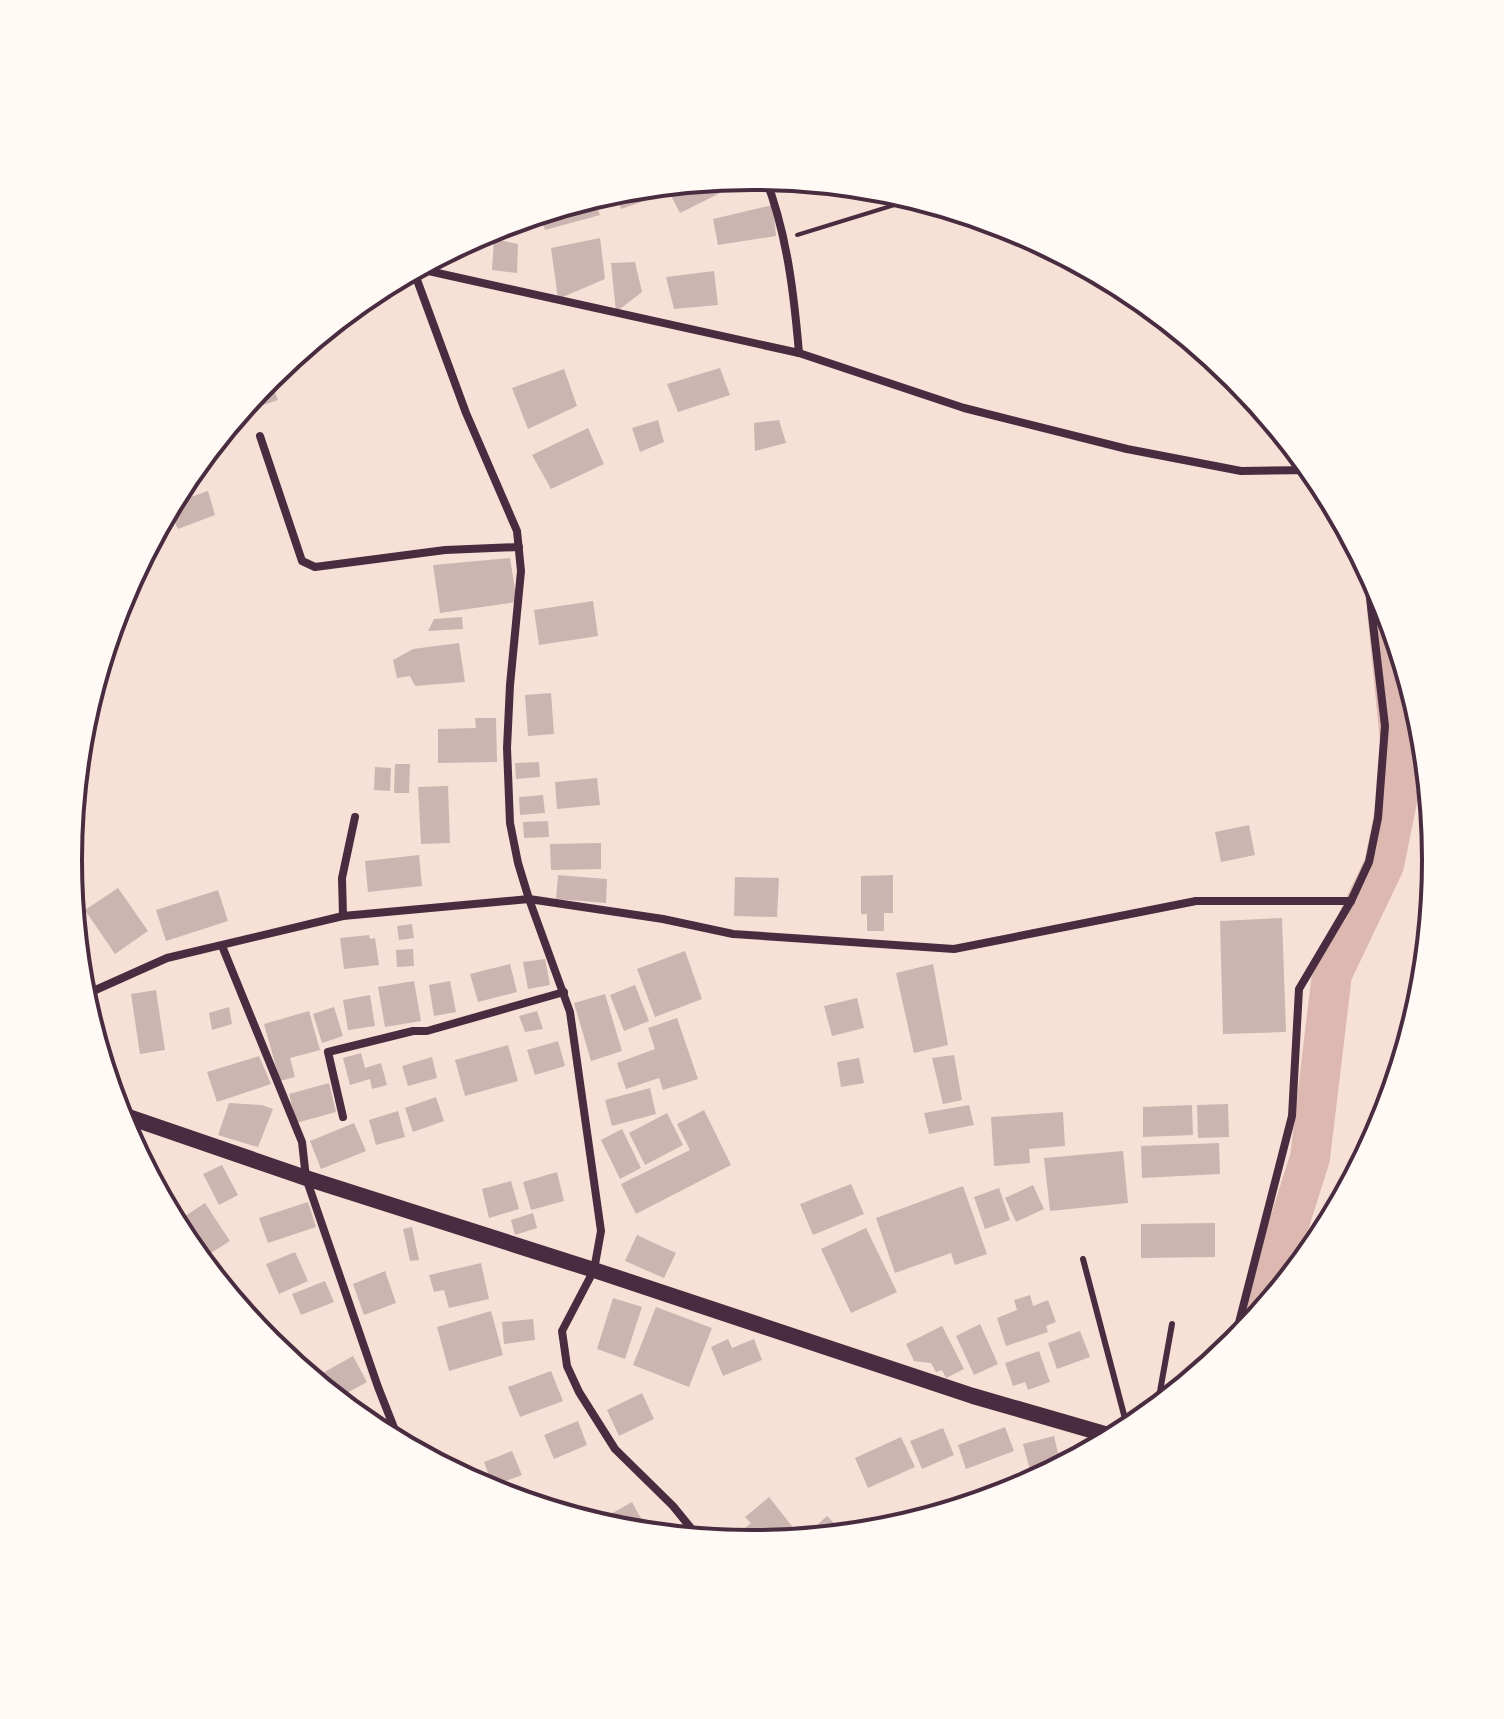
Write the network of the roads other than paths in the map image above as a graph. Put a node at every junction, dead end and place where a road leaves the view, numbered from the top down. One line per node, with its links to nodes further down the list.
1 (769, 190): 4 (street)
2 (431, 272): 4 (street)
3 (418, 279): 7 (street)
4 (799, 353): 6 (street)
5 (260, 436): 7 (street)
6 (1297, 470)
7 (519, 547): 10 (street)
8 (1370, 602): 11 (street)
9 (355, 817): 12 (street)
10 (529, 899): 11 (street); 12 (street); 15 (street)
11 (1351, 901): 21 (street)
12 (343, 916): 13 (street)
13 (222, 946): 14 (street); 18 (street)
14 (95, 990)
15 (564, 992): 16 (street); 20 (street)
16 (343, 1117)
17 (134, 1119): 18 (main road)
18 (306, 1178): 20 (main road); 25 (street)
19 (1083, 1259): 24 (lane)
20 (594, 1270): 26 (main road); 27 (street)
21 (1240, 1318)
22 (1172, 1324): 23 (lane)
23 (1160, 1391)
24 (1121, 1419)
25 (393, 1425)
26 (1108, 1427)
27 (689, 1526)

